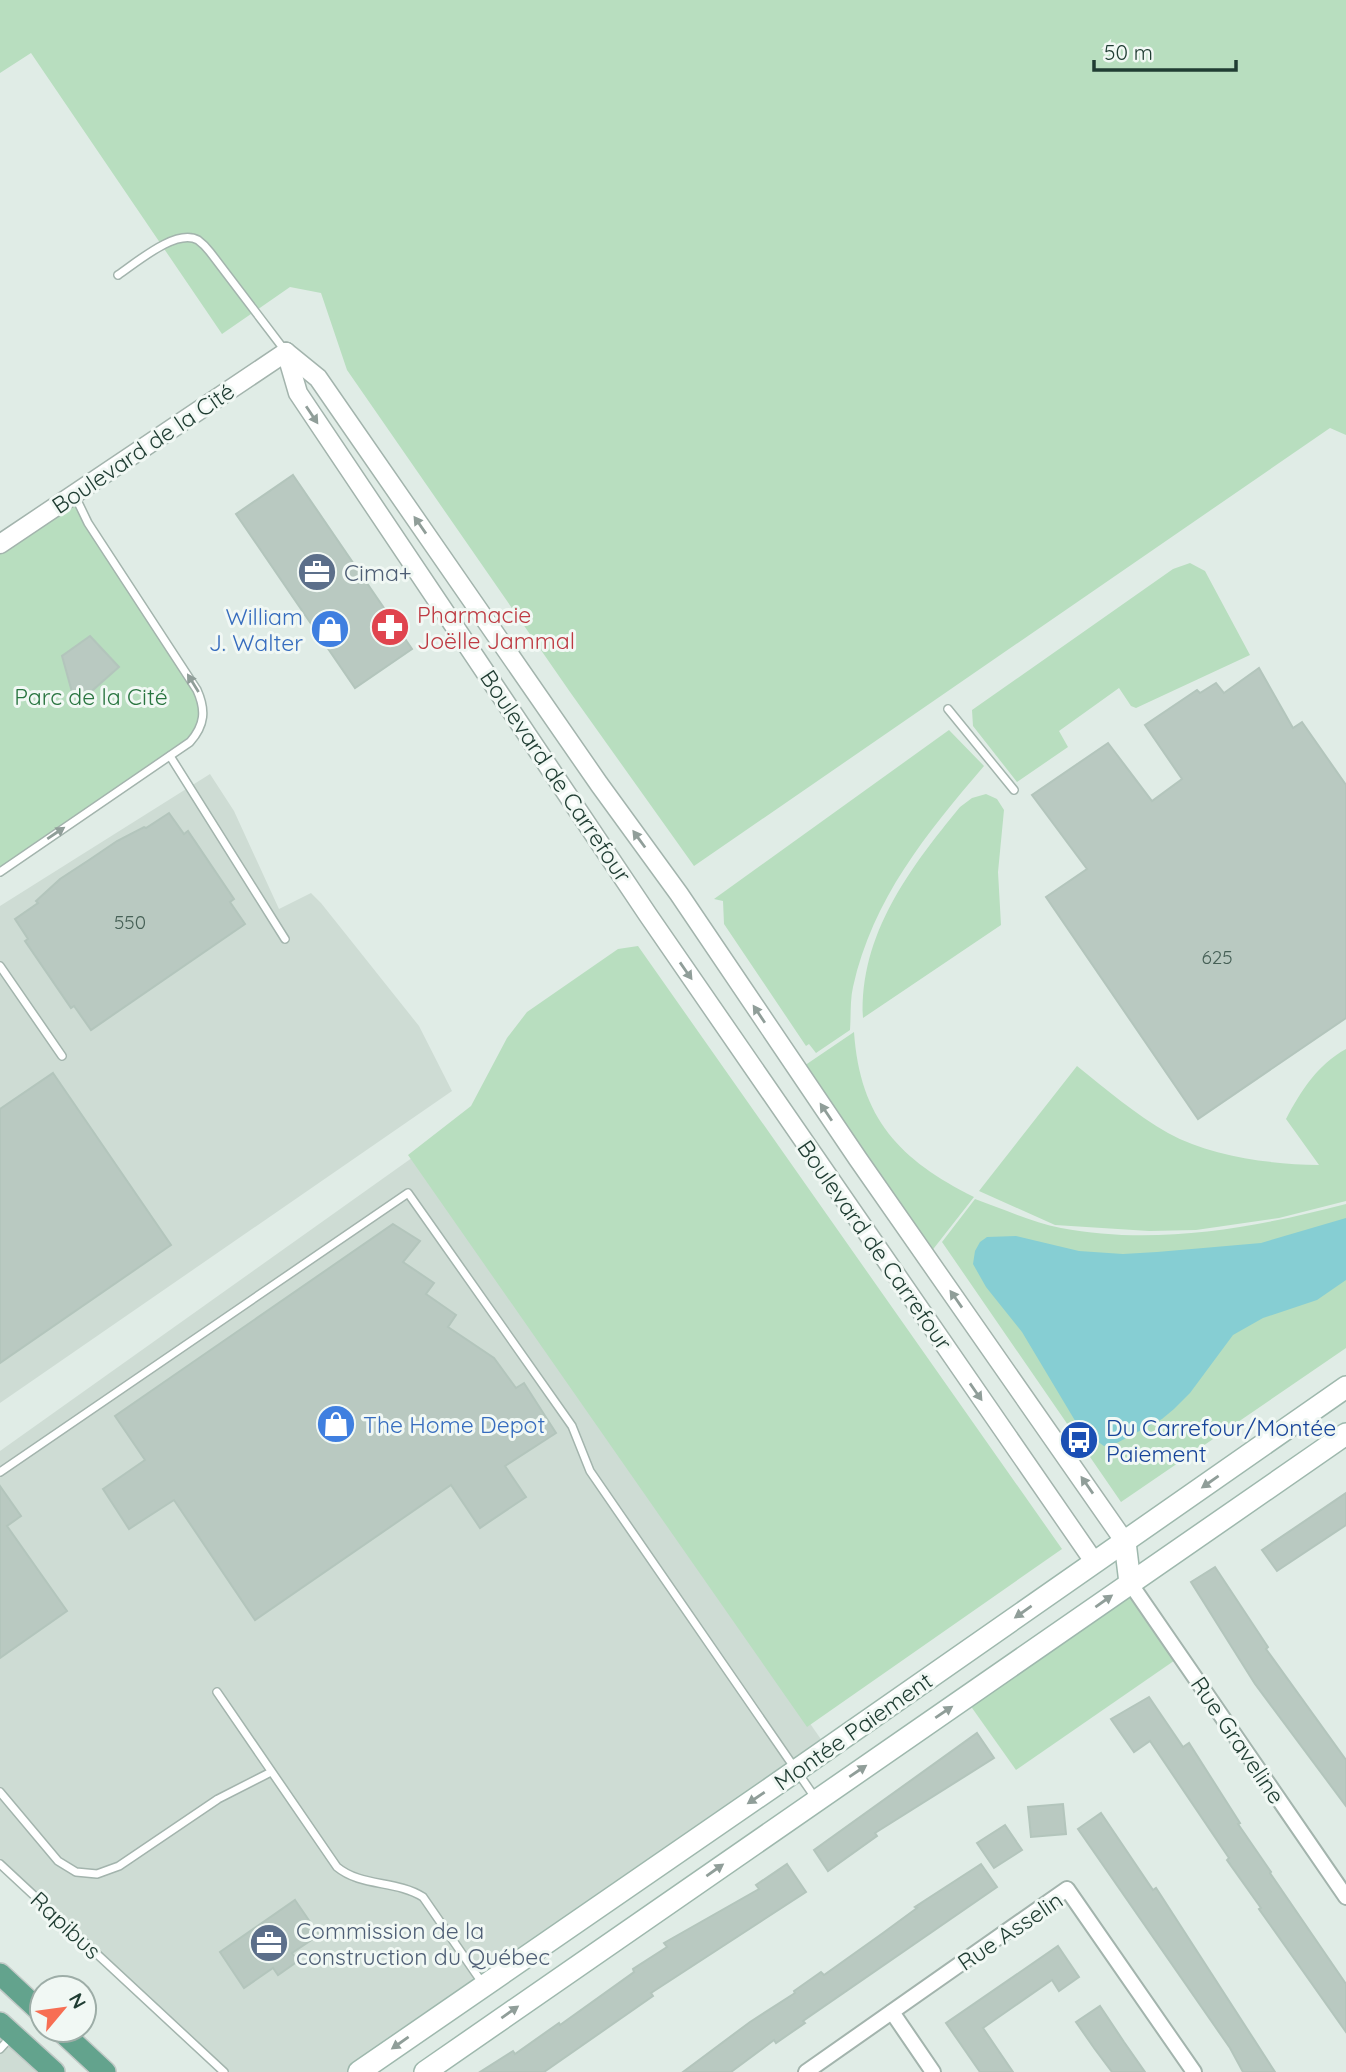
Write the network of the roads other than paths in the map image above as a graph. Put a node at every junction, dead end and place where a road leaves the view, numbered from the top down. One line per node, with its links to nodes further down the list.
1 (118, 275): 2 (lane)
2 (286, 352): 3 (street, Boulevard de la Cité); 15 (street, Boulevard de Carrefour, one-way to 2); 16 (street, Boulevard de Carrefour, one-way to 16)
3 (74, 494): 4 (street, Boulevard de la Cité); 6 (lane, one-way to 3)
4 (0, 544)
5 (948, 709): 7 (lane)
6 (170, 755): 8 (lane, one-way to 6); 9 (lane)
7 (1014, 790)
8 (0, 872)
9 (285, 939)
10 (0, 966): 11 (lane)
11 (62, 1056)
12 (1346, 1387): 15 (main road, Montée Paiement, one-way to 15)
13 (1346, 1434): 17 (main road, Montée Paiement)
14 (0, 1472): 19 (lane)
15 (1125, 1542): 16 (main road, Montée Paiement); 17 (main road)
16 (1095, 1563): 17 (main road); 19 (main road, Montée Paiement, one-way to 19)
17 (1130, 1583): 22 (main road, Montée Paiement, one-way to 17); 24 (street, Rue Graveline)
18 (217, 1692): 20 (lane)
19 (797, 1770): 22 (lane); 26 (main road, Montée Paiement, one-way to 26)
20 (271, 1772): 21 (lane); 26 (lane)
21 (0, 1792)
22 (817, 1800): 35 (main road, Montée Paiement, one-way to 22)
23 (0, 1864): 33 (lane, Rapibus)
24 (1346, 1897)
25 (0, 1973): 27 (main road)
26 (484, 1984): 34 (main road, Montée Paiement, one-way to 34)
27 (28, 2000)
28 (892, 2012): 36 (street, Rue Asselin); 37 (street); 38 (street, Rue Asselin)
29 (4, 2036): 31 (main road)
30 (75, 2044): 32 (main road)
31 (54, 2072)
32 (105, 2072)
33 (224, 2072)
34 (359, 2072)
35 (425, 2072)
36 (806, 2072)
37 (933, 2072)
38 (1194, 2072)

